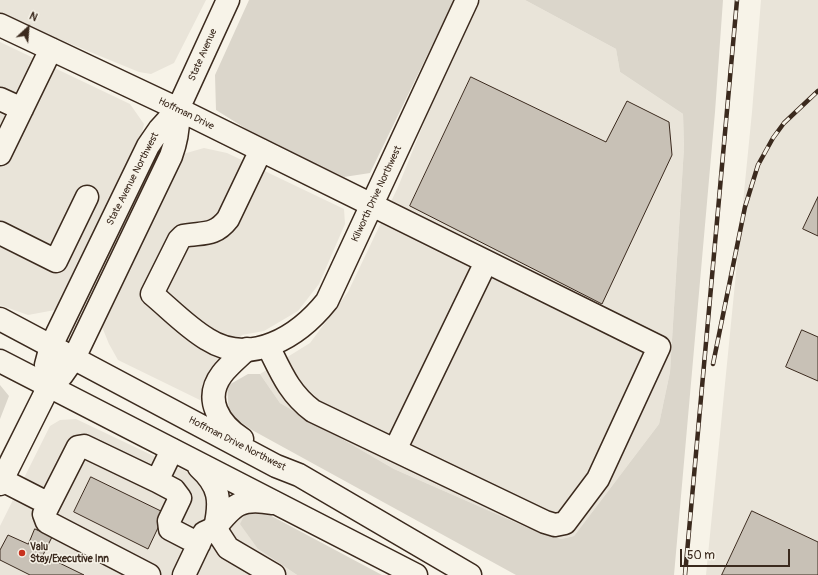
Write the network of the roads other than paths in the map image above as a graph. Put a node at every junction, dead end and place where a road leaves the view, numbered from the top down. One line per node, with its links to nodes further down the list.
1 (228, 0): 7 (street, State Avenue)
2 (468, 0): 11 (street, Kilworth Drive Northwest)
3 (0, 25): 4 (street, Hoffman Drive)
4 (51, 49): 6 (street); 7 (street, Hoffman Drive)
5 (0, 99): 6 (street)
6 (22, 109): 9 (street)
7 (178, 109): 8 (street, Hoffman Drive); 15 (street, State Avenue Northwest); 17 (street)
8 (261, 150): 11 (street, Hoffman Drive); 16 (street)
9 (0, 154)
10 (87, 197): 12 (street)
11 (371, 205): 13 (street, Hoffman Drive); 16 (street, Kilworth Drive Northwest)
12 (0, 233)
13 (486, 262): 21 (street); 21 (street, Hoffman Drive)
14 (0, 320): 15 (street, Hoffman Drive Northwest)
15 (51, 346): 17 (street, Hoffman Drive Northwest); 19 (street, State Avenue Northwest)
16 (258, 348): 21 (street); 23 (street)
17 (74, 358): 19 (street); 23 (street, Hoffman Drive Northwest)
18 (0, 361): 19 (street)
19 (49, 386): 20 (street); 25 (street)
20 (172, 450): 22 (street); 24 (street)
21 (395, 450)
22 (192, 460): 27 (street); 28 (street)
23 (299, 475): 34 (street, Hoffman Drive Northwest)
24 (157, 481): 26 (street); 29 (street)
25 (1, 482): 26 (street)
26 (49, 504): 30 (street)
27 (282, 505): 28 (street); 33 (street)
28 (214, 528): 29 (street); 32 (street)
29 (199, 544): 31 (street)
30 (149, 575)
31 (184, 575)
32 (274, 575)
33 (416, 575)
34 (470, 575)

